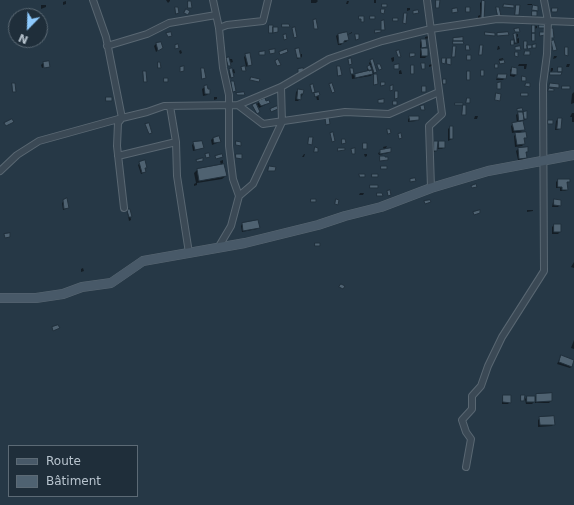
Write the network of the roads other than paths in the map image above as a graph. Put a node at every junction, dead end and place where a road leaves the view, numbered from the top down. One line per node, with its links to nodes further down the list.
1 (93, 0): 11 (street)
2 (213, 0): 6 (street)
3 (268, 0): 9 (street)
4 (427, 0): 10 (street)
5 (544, 0): 7 (street)
6 (216, 15): 9 (street); 11 (street)
7 (548, 21): 8 (street); 10 (street); 22 (street)
8 (574, 22)
9 (219, 28): 14 (street)
10 (431, 29): 12 (street); 13 (street)
11 (107, 46): 17 (street)
12 (281, 87): 15 (street); 18 (street)
13 (439, 92): 18 (street); 24 (street)
14 (230, 105): 15 (street); 16 (street); 25 (street)
15 (238, 105): 18 (street)
16 (170, 106): 17 (street); 19 (street)
17 (122, 118): 21 (street); 23 (street)
18 (282, 122): 25 (street)
19 (176, 142): 21 (street); 28 (street)
20 (574, 155): 22 (main road)
21 (118, 156): 26 (street)
22 (544, 161): 24 (main road); 30 (street)
23 (0, 171)
24 (431, 188): 27 (main road)
25 (240, 196): 27 (street)
26 (124, 208)
27 (218, 248): 28 (main road)
28 (189, 253): 29 (main road)
29 (0, 298)
30 (466, 467)

